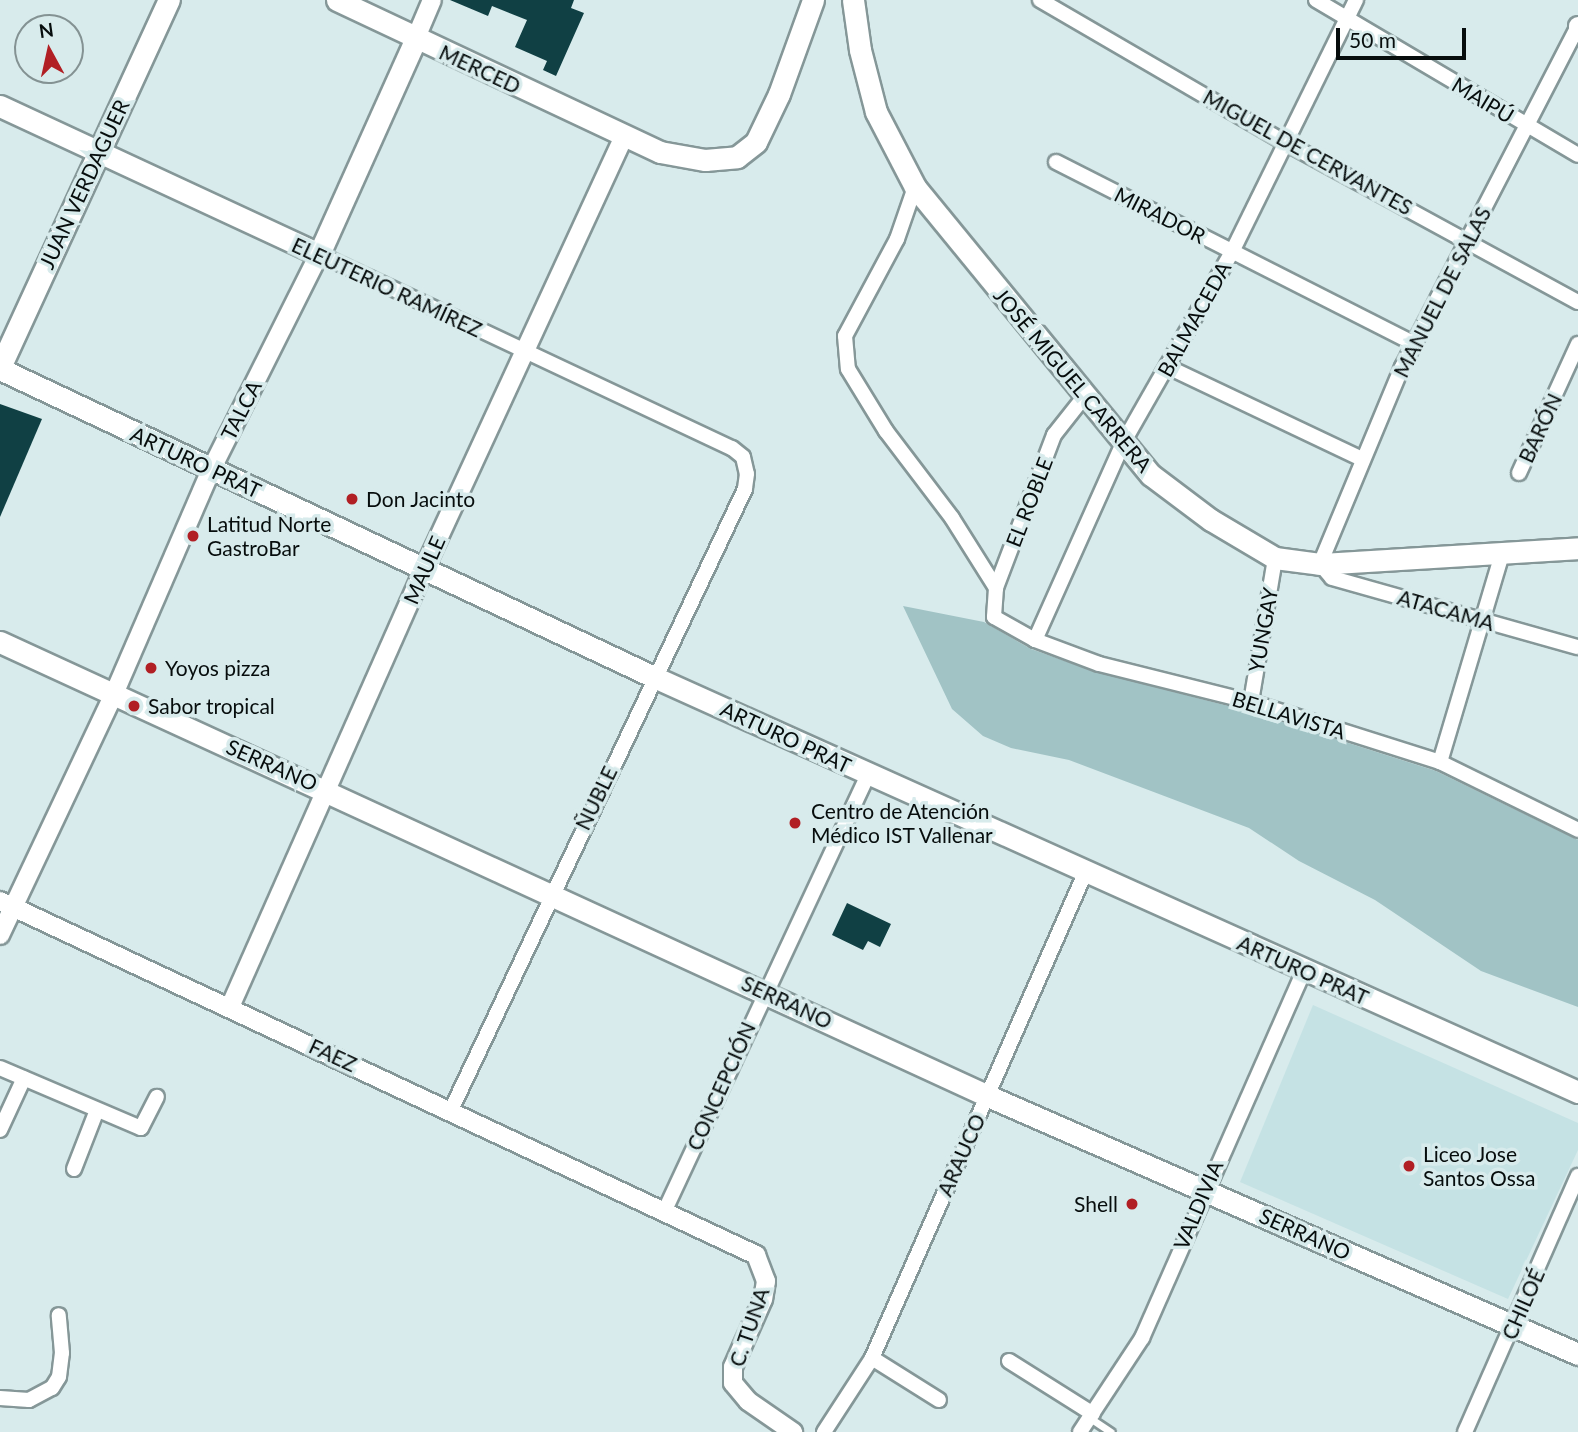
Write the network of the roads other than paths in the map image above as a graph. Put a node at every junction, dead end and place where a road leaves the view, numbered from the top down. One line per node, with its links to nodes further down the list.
1 (169, 0): 16 (main road, JUAN VERDAGUER)
2 (337, 0): 11 (main road, MERCED)
3 (432, 0): 11 (street, TALCA)
4 (813, 0): 14 (main road)
5 (853, 0): 19 (main road, JOSÉ MIGUEL CARRERA)
6 (1040, 0): 15 (street, MIGUEL DE CERVANTES)
7 (1316, 0): 9 (street, MAIPÚ)
8 (1356, 0): 9 (street, BALMACEDA)
9 (1347, 18): 13 (street, MAIPÚ); 15 (street, BALMACEDA)
10 (1577, 30): 13 (street, MANUEL DE SALAS)
11 (415, 40): 14 (main road, MERCED); 22 (main road, TALCA)
12 (0, 106): 16 (main road, ELEUTERIO RAMÍREZ)
13 (1528, 127): 17 (street, MAIPÚ); 20 (street, MANUEL DE SALAS)
14 (624, 136): 26 (street, MAULE)
15 (1286, 143): 20 (street, MIGUEL DE CERVANTES); 21 (street, BALMACEDA)
16 (99, 152): 22 (main road, ELEUTERIO RAMÍREZ); 28 (main road, JUAN VERDAGUER)
17 (1578, 155)
18 (1056, 162): 21 (street, MIRADOR)
19 (915, 187): 29 (main road, JOSÉ MIGUEL CARRERA); 40 (street)
20 (1468, 239): 23 (street, MIGUEL DE CERVANTES); 24 (street, MANUEL DE SALAS)
21 (1232, 252): 24 (street, MIRADOR); 27 (street, BALMACEDA)
22 (319, 254): 26 (street, ELEUTERIO RAMÍREZ); 32 (street, TALCA)
23 (1578, 302)
24 (1414, 344): 31 (street, MANUEL DE SALAS)
25 (1578, 345): 33 (street, BARÓN)
26 (527, 353): 34 (street, ELEUTERIO RAMÍREZ); 39 (street, MAULE)
27 (1168, 367): 30 (street, BALMACEDA); 31 (street)
28 (0, 368): 32 (main road, ARTURO PRAT)
29 (1084, 397): 30 (main road, JOSÉ MIGUEL CARRERA); 40 (street, EL ROBLE)
30 (1123, 443): 37 (main road, JOSÉ MIGUEL CARRERA); 43 (street, BALMACEDA)
31 (1360, 458): 38 (street, MANUEL DE SALAS)
32 (211, 470): 39 (main road, ARTURO PRAT); 47 (street, TALCA)
33 (1519, 473)
34 (745, 489): 46 (street, ÑUBLE)
35 (1578, 548): 36 (main road, JOSÉ MIGUEL CARRERA)
36 (1503, 551): 38 (main road, JOSÉ MIGUEL CARRERA); 42 (street)
37 (1275, 558): 38 (main road, JOSÉ MIGUEL CARRERA); 48 (street, YUNGAY)
38 (1320, 564): 42 (street, ATACAMA)
39 (425, 567): 46 (main road, ARTURO PRAT); 51 (street, MAULE)
40 (996, 589): 41 (street, EL ROBLE)
41 (994, 617): 43 (street, BELLAVISTA)
42 (1481, 620): 45 (street, ATACAMA); 49 (street)
43 (1035, 640): 48 (street, BELLAVISTA)
44 (0, 642): 47 (main road, SERRANO)
45 (1578, 647)
46 (654, 677): 50 (main road, ARTURO PRAT); 54 (street, ÑUBLE)
47 (114, 694): 51 (main road, SERRANO); 55 (street, TALCA)
48 (1251, 702): 49 (street, BELLAVISTA)
49 (1440, 762): 52 (street, BELLAVISTA)
50 (868, 774): 53 (main road, ARTURO PRAT); 58 (street, CONCEPCIÓN)
51 (330, 791): 54 (main road, SERRANO); 59 (street, MAULE)
52 (1578, 830)
53 (1086, 872): 57 (main road, ARTURO PRAT); 63 (street, ARAUCO)
54 (550, 894): 58 (main road, SERRANO); 66 (street, ÑUBLE)
55 (7, 905): 56 (street, TALCA); 59 (street, FAEZ)
56 (0, 935)
57 (1304, 970): 62 (main road, ARTURO PRAT); 70 (street, VALDIVIA)
58 (764, 991): 63 (main road, SERRANO); 71 (street, CONCEPCIÓN)
59 (230, 1007): 66 (street, FAEZ)
60 (0, 1068): 61 (street)
61 (24, 1078): 65 (street); 67 (street)
62 (1578, 1092)
63 (988, 1096): 70 (main road, SERRANO); 75 (street, ARAUCO)
64 (157, 1097): 65 (street)
65 (97, 1110): 68 (street)
66 (450, 1110): 71 (street, FAEZ)
67 (0, 1130)
68 (74, 1169)
69 (1578, 1176): 73 (street, CHILOÉ)
70 (1204, 1190): 73 (main road, SERRANO); 79 (street, VALDIVIA)
71 (665, 1210): 80 (street, C. TUNA)
72 (59, 1315): 77 (street)
73 (1514, 1325): 74 (main road, SERRANO); 84 (street, CHILOÉ)
74 (1578, 1354)
75 (872, 1357): 78 (street); 81 (street, ARAUCO)
76 (1009, 1362): 79 (street)
77 (0, 1398)
78 (939, 1400)
79 (1091, 1416): 82 (street, VALDIVIA); 83 (lane)
80 (793, 1432)
81 (824, 1432)
82 (1080, 1432)
83 (1111, 1432)
84 (1465, 1432)

